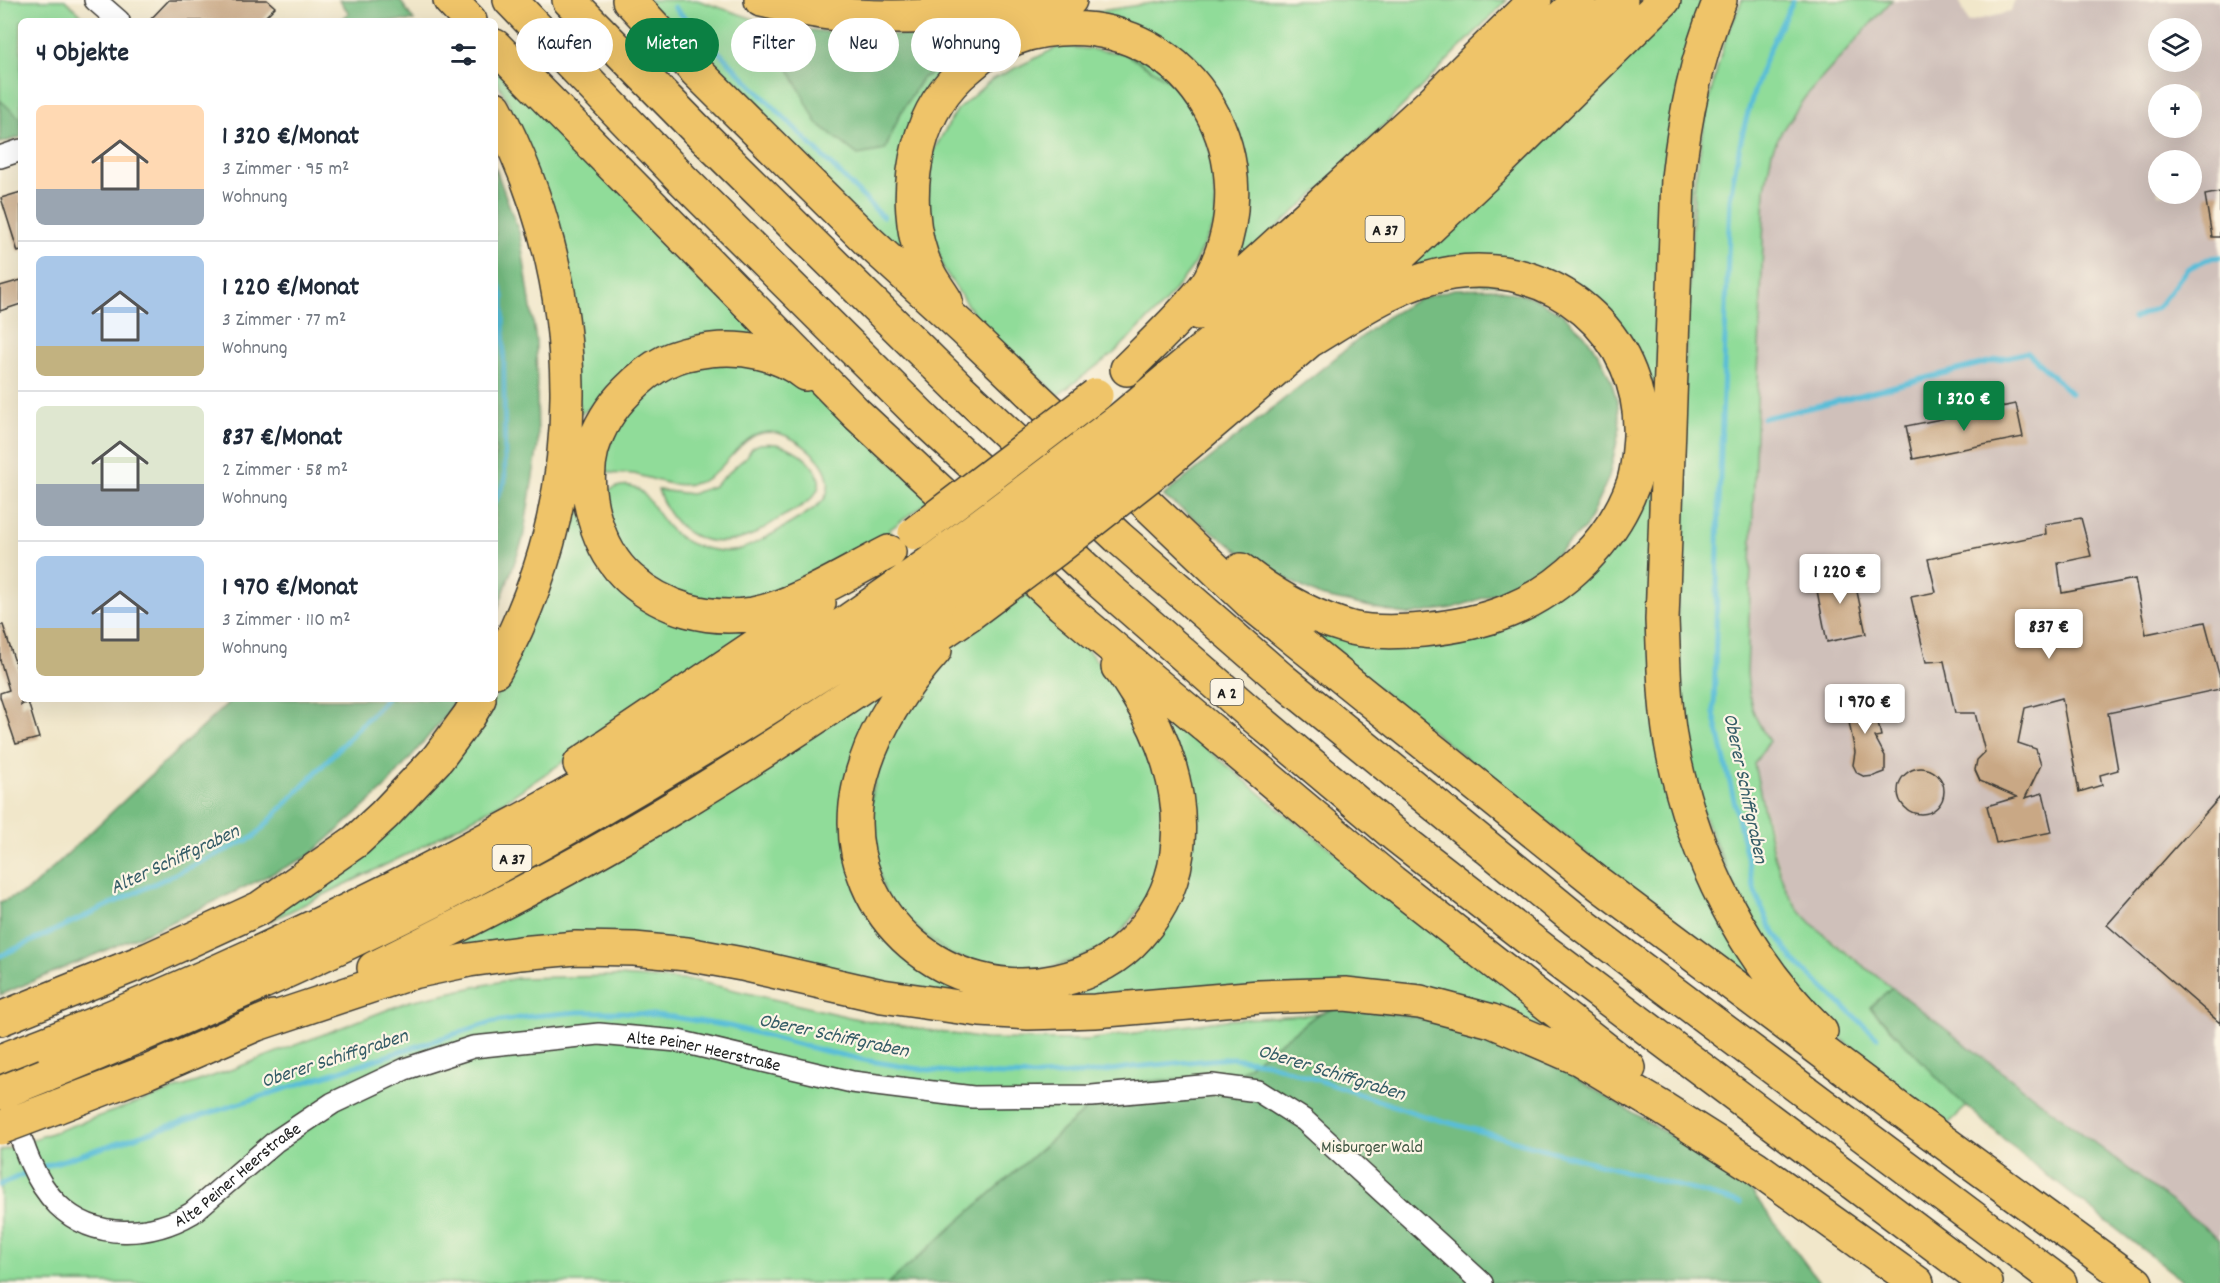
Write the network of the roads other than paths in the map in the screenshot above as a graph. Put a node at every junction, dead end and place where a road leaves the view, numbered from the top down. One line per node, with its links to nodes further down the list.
1 (95, 0): 14 (street)
2 (429, 0): 15 (highway)
3 (450, 0): 16 (highway)
4 (510, 0): 47 (highway, A 2)
5 (569, 0): 19 (highway, A 2)
6 (629, 0): 22 (highway)
7 (761, 0): 8 (highway)
8 (1070, 0)
9 (1535, 0): 24 (highway)
10 (1579, 0): 27 (highway, A 37)
11 (1621, 0): 27 (highway, A 37)
12 (1664, 0): 23 (highway)
13 (1720, 0): 42 (highway)
14 (116, 18)
15 (441, 18)
16 (467, 18)
17 (498, 49): 26 (highway)
18 (498, 114): 33 (highway)
19 (700, 134): 25 (highway); 48 (highway, A 2)
20 (18, 151): 21 (street)
21 (0, 157)
22 (964, 329): 24 (highway); 25 (highway)
23 (1309, 341): 27 (highway); 28 (highway)
24 (1127, 369): 29 (highway, bridge)
25 (1052, 413): 28 (highway)
26 (856, 414): 29 (highway); 31 (highway)
27 (1139, 444): 30 (highway, A 37, bridge); 32 (highway, bridge)
28 (1149, 504): 42 (highway)
29 (902, 542): 35 (highway)
30 (942, 574): 35 (highway, A 37); 39 (highway, A 37)
31 (1062, 606): 32 (highway); 44 (highway)
32 (968, 615): 37 (highway)
33 (498, 666)
34 (477, 702): 36 (highway)
35 (422, 873): 39 (highway, A 37)
36 (12, 1015)
37 (255, 1025): 43 (highway, bridge); 44 (highway)
38 (0, 1061): 39 (highway, A 37)
39 (41, 1061): 41 (highway, A 37, bridge)
40 (0, 1072): 45 (street, Alte Peiner Heerstraße)
41 (0, 1092)
42 (1911, 1118): 49 (highway)
43 (0, 1128)
44 (1755, 1167): 46 (highway)
45 (1482, 1283)
46 (1917, 1283)
47 (1986, 1283)
48 (2060, 1283)
49 (2136, 1283)

